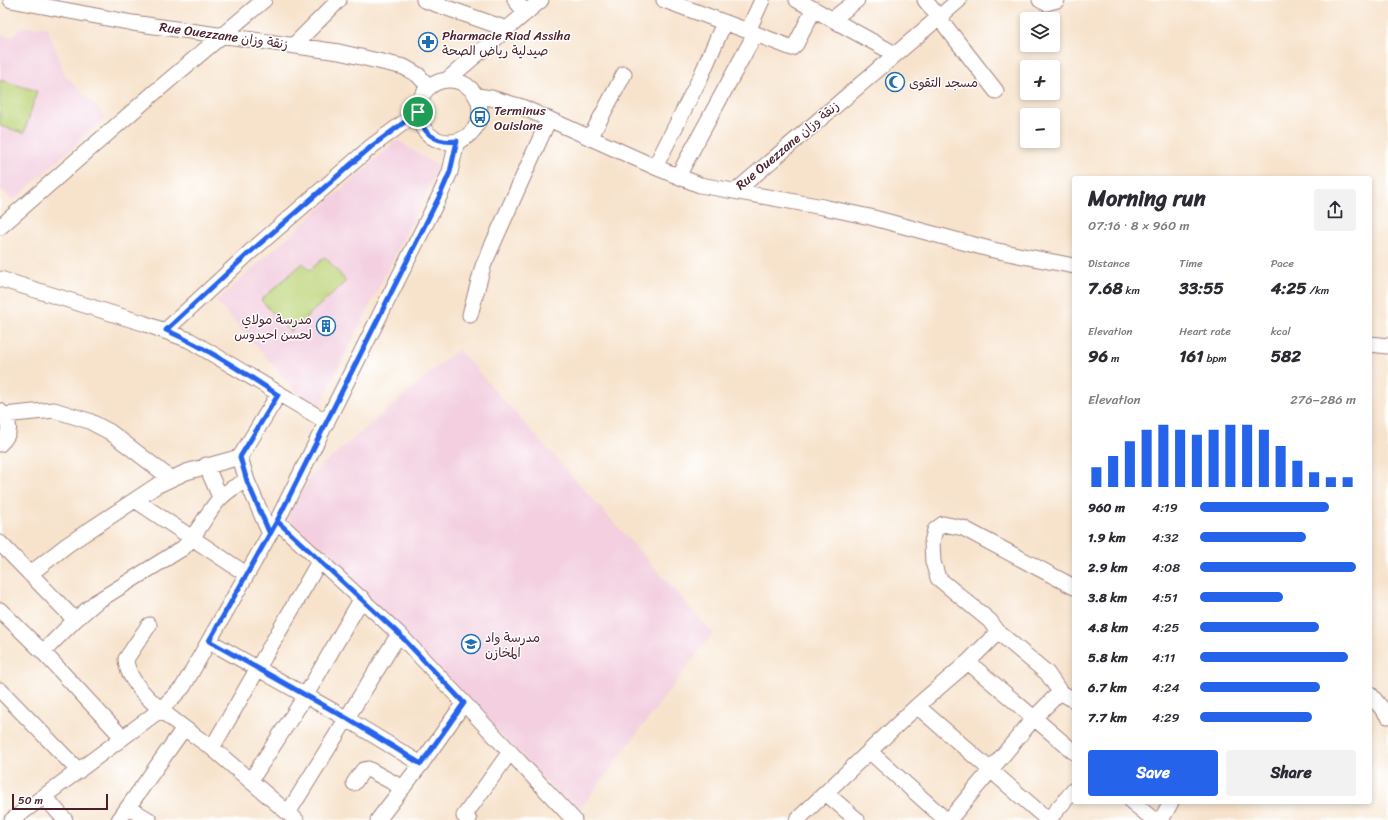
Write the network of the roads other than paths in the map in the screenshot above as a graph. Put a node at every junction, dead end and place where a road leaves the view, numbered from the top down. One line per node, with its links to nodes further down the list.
1 (11, 0): 15 (street, Rue Ouezzane زنقة وزان)
2 (264, 0): 23 (street)
3 (339, 0): 24 (street)
4 (424, 0): 21 (street)
5 (515, 0): 17 (street)
6 (541, 0): 17 (street)
7 (664, 0): 20 (street)
8 (762, 0): 22 (street)
9 (797, 0): 16 (street)
10 (857, 0): 19 (street)
11 (925, 0): 18 (street)
12 (959, 0): 18 (street, Rue Ouezzane زنقة وزان)
13 (1040, 0): 14 (street)
14 (1057, 0)
15 (29, 2): 23 (street, Rue Ouezzane زنقة وزان)
16 (814, 9): 19 (street); 22 (street)
17 (526, 13): 21 (street)
18 (938, 18): 25 (street, Rue Ouezzane زنقة وزان); 29 (street)
19 (833, 19): 25 (street)
20 (724, 23): 22 (street); 35 (street)
21 (507, 29): 27 (street)
22 (752, 33): 36 (street)
23 (224, 35): 24 (street, Rue Ouezzane زنقة وزان); 38 (street)
24 (294, 45): 28 (street, Rue Ouezzane زنقة وزان)
25 (895, 54): 37 (street, Rue Ouezzane زنقة وزان)
26 (624, 74): 33 (street)
27 (448, 79): 28 (street); 30 (street)
28 (428, 87): 31 (street)
29 (996, 91)
30 (477, 96): 32 (street, Rue Ouezzane زنقة وزان); 34 (street)
31 (418, 112): 34 (street); 42 (street)
32 (549, 119): 33 (street, Rue Ouezzane زنقة وزان); 41 (street)
33 (590, 138): 35 (street, Rue Ouezzane زنقة وزان)
34 (457, 141): 47 (street)
35 (655, 167): 36 (street, Rue Ouezzane زنقة وزان)
36 (678, 176): 37 (street, Rue Ouezzane زنقة وزان)
37 (736, 191): 39 (street)
38 (0, 227)
39 (1072, 266)
40 (0, 279): 42 (street)
41 (470, 315)
42 (166, 330): 45 (street)
43 (1372, 344): 44 (street)
44 (1388, 346)
45 (278, 395): 47 (street); 49 (street)
46 (2, 413): 48 (street); 51 (street)
47 (327, 422): 55 (street)
48 (0, 444)
49 (240, 457): 50 (street); 52 (street)
50 (206, 466): 51 (street); 53 (street)
51 (170, 478): 54 (street)
52 (247, 481): 53 (street); 56 (street)
53 (220, 497): 57 (street)
54 (135, 500): 57 (street); 60 (street)
55 (277, 521): 56 (street); 59 (street)
56 (270, 534): 61 (street)
57 (192, 539): 61 (street); 65 (street)
58 (0, 543): 60 (street)
59 (320, 560): 63 (street); 72 (street)
60 (30, 574): 65 (street)
61 (246, 574): 69 (street)
62 (1072, 586): 67 (street)
63 (362, 598): 68 (street); 75 (street)
64 (0, 610): 70 (street)
65 (75, 620): 70 (street)
66 (150, 625): 80 (street)
67 (998, 632): 71 (street); 74 (street)
68 (399, 634): 78 (street); 83 (street)
69 (209, 641): 72 (street); 80 (street)
70 (43, 652): 85 (street)
71 (968, 662): 79 (street); 82 (street)
72 (259, 668): 75 (street); 86 (street)
73 (0, 690): 91 (street)
74 (1060, 692): 77 (street); 82 (street)
75 (306, 695): 83 (street); 93 (street)
76 (1372, 696): 81 (street)
77 (1072, 699)
78 (464, 703): 89 (street); 90 (street)
79 (917, 706): 88 (street); 92 (street)
80 (160, 710): 84 (street); 85 (street)
81 (1388, 716)
82 (1034, 718): 87 (street); 92 (street)
83 (348, 719): 90 (street); 102 (street)
84 (184, 728): 86 (street); 101 (street)
85 (122, 737): 91 (street)
86 (212, 748): 93 (street)
87 (1072, 750)
88 (869, 751): 97 (street); 112 (street)
89 (510, 752): 103 (street); 109 (street)
90 (421, 764): 95 (street)
91 (79, 771): 98 (street)
92 (991, 771): 96 (street); 112 (street)
93 (251, 780): 102 (street)
94 (354, 783): 95 (street)
95 (403, 788): 108 (street)
96 (1072, 792)
97 (826, 793): 110 (street); 111 (street)
98 (45, 797): 104 (street); 105 (street)
99 (1134, 804): 113 (street)
100 (1170, 804): 114 (street)
101 (129, 808): 106 (street); 107 (street)
102 (292, 816)
103 (465, 819)
104 (12, 820)
105 (65, 820)
106 (119, 820)
107 (149, 820)
108 (378, 820)
109 (574, 820)
110 (797, 820)
111 (857, 820)
112 (948, 820)
113 (1154, 820)
114 (1160, 820)

